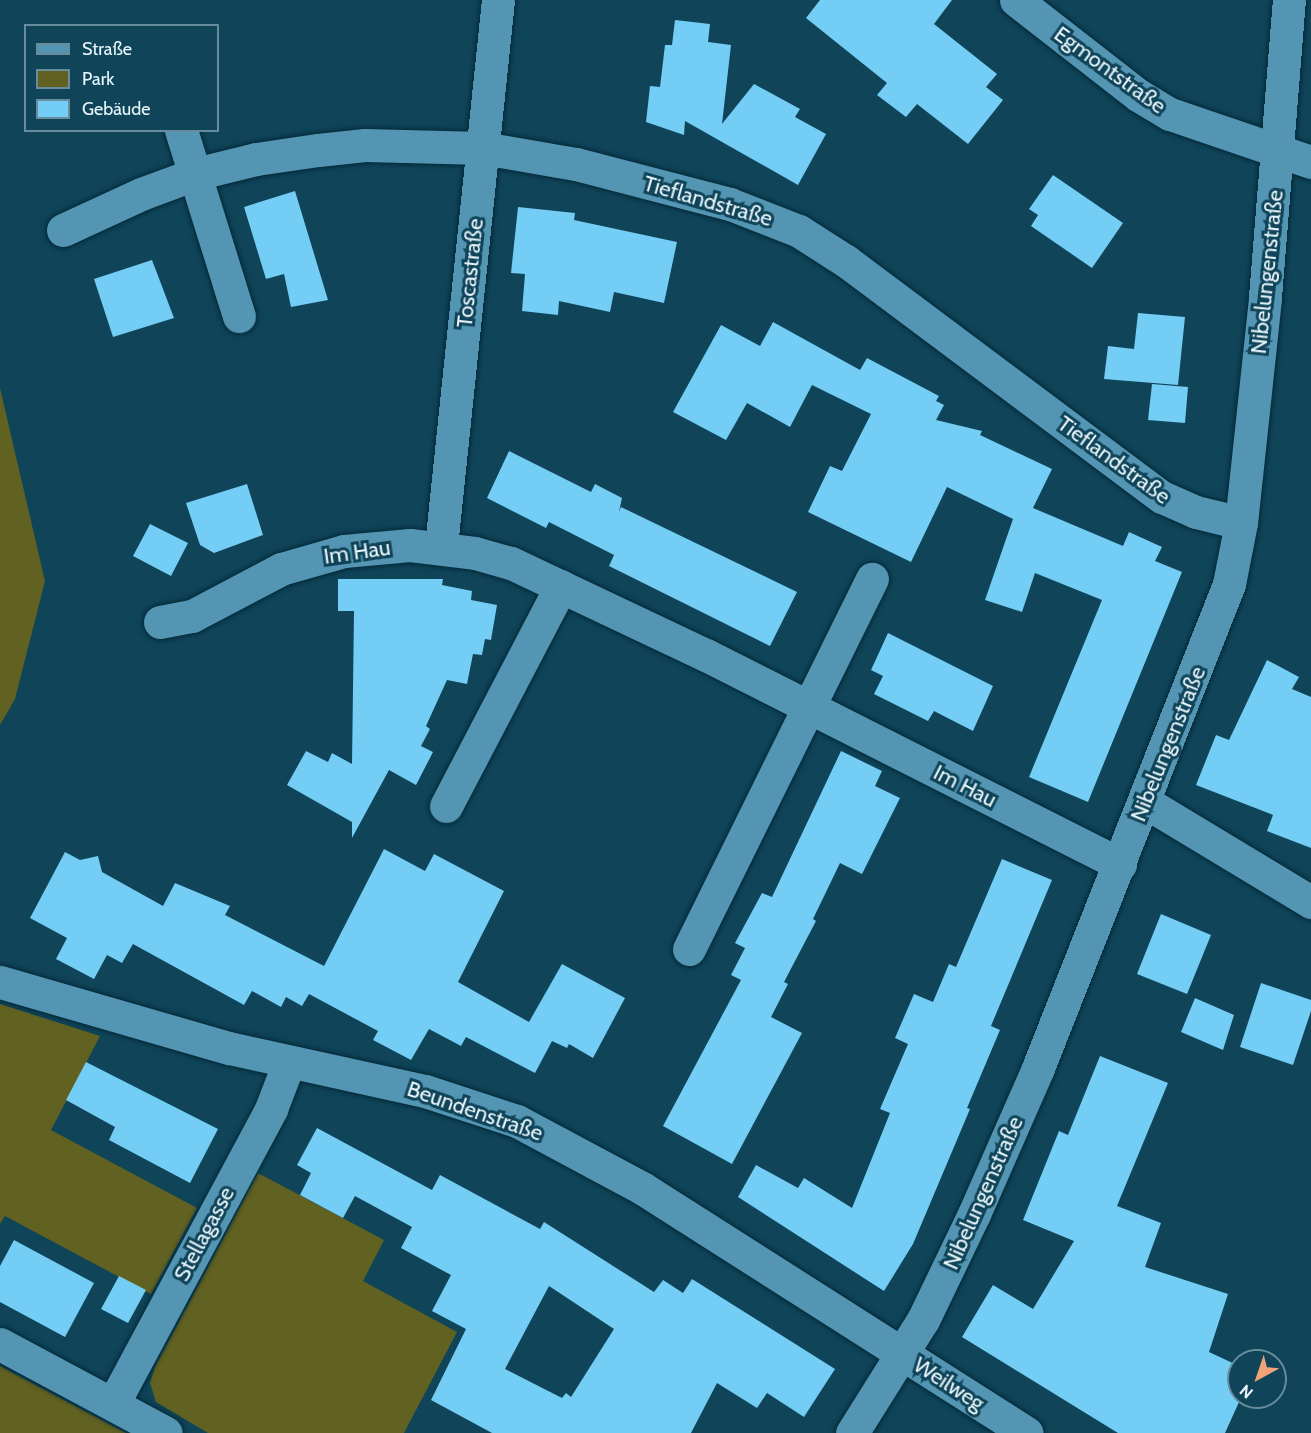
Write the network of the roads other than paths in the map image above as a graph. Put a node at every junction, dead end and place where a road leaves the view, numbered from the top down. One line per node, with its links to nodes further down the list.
1 (498, 0): 5 (street, Toscastraße)
2 (1016, 0): 6 (street, Egmontstraße)
3 (1289, 0): 6 (street, Nibelungenstraße)
4 (182, 132): 8 (street)
5 (483, 148): 8 (street, Tieflandstraße); 11 (street, Tieflandstraße); 12 (street, Toscastraße)
6 (1279, 149): 7 (street, Egmontstraße); 11 (street, Nibelungenstraße)
7 (1311, 162)
8 (195, 174): 9 (street, Tieflandstraße); 10 (street)
9 (63, 230)
10 (239, 316)
11 (1242, 524): 17 (street, Nibelungenstraße)
12 (441, 546): 14 (street, Im Hau); 15 (street, Im Hau)
13 (872, 579): 16 (street)
14 (561, 586): 16 (street, Im Hau); 18 (street)
15 (160, 622)
16 (809, 706): 19 (street, Im Hau); 21 (street)
17 (1145, 802): 19 (street, Nibelungenstraße); 20 (street)
18 (446, 806)
19 (1120, 864): 25 (street, Nibelungenstraße)
20 (1311, 902)
21 (689, 949)
22 (0, 982): 23 (street, Beundenstraße)
23 (289, 1062): 25 (street, Beundenstraße); 26 (street, Stellagasse)
24 (0, 1344): 26 (street)
25 (902, 1355): 28 (street, Nibelungenstraße); 29 (street, Weilweg)
26 (113, 1404): 27 (street)
27 (166, 1433)
28 (852, 1433)
29 (1026, 1433)

